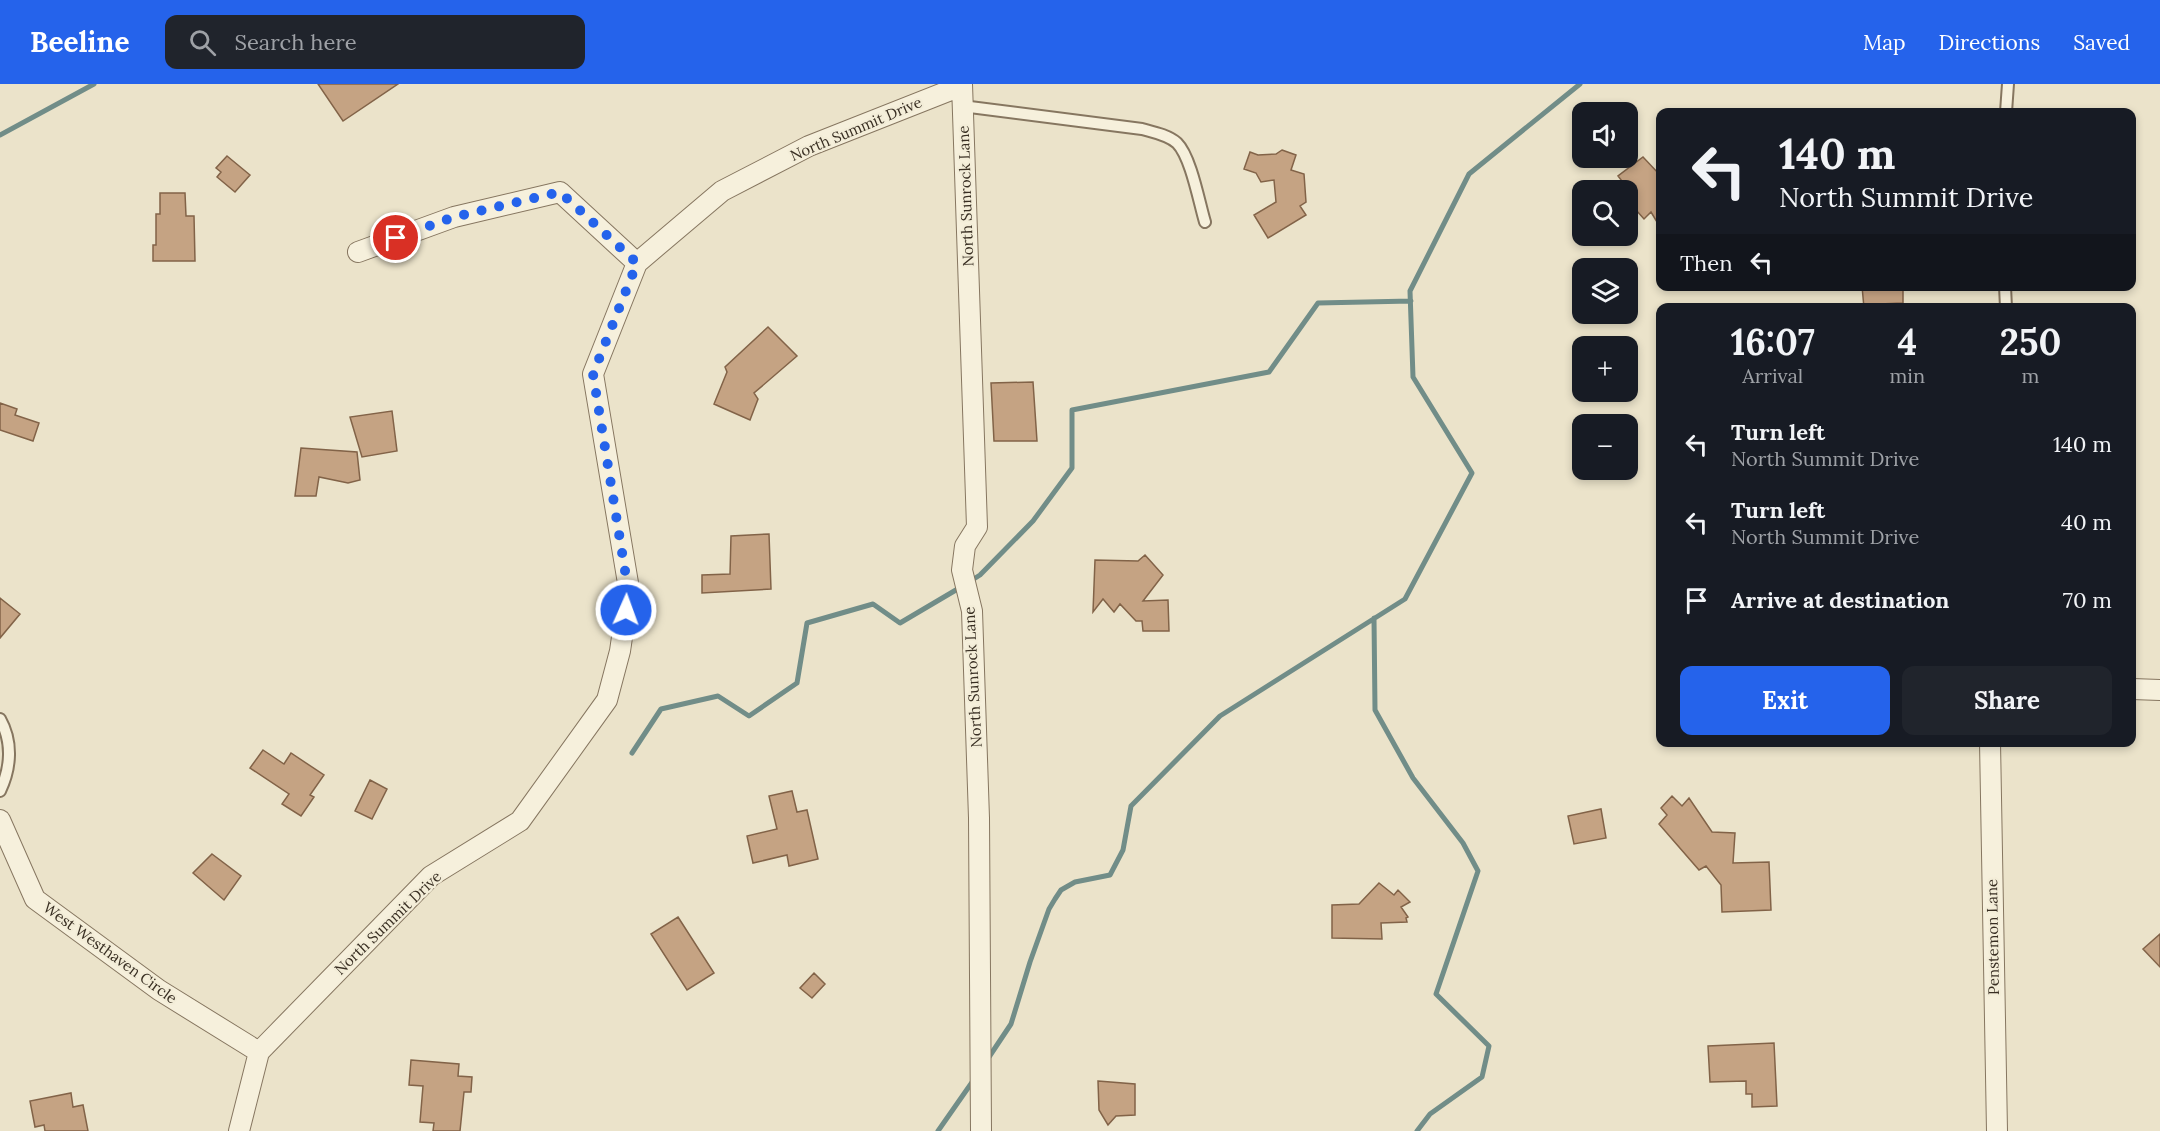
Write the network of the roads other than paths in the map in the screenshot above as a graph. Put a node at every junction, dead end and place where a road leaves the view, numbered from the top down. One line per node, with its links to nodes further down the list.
1 (2008, 84): 3 (lane)
2 (962, 92): 4 (lane); 6 (street, North Summit Drive); 15 (street, North Sunrock Lane)
3 (2006, 108)
4 (1205, 222)
5 (358, 252): 6 (street)
6 (637, 263): 13 (street, North Summit Drive)
7 (2136, 690): 8 (street)
8 (2160, 690)
9 (0, 719): 11 (lane)
10 (1990, 747): 16 (street, Penstemon Lane)
11 (0, 791)
12 (0, 820): 13 (street, West Westhaven Circle)
13 (259, 1052): 14 (street)
14 (239, 1131)
15 (981, 1131)
16 (1997, 1131)

